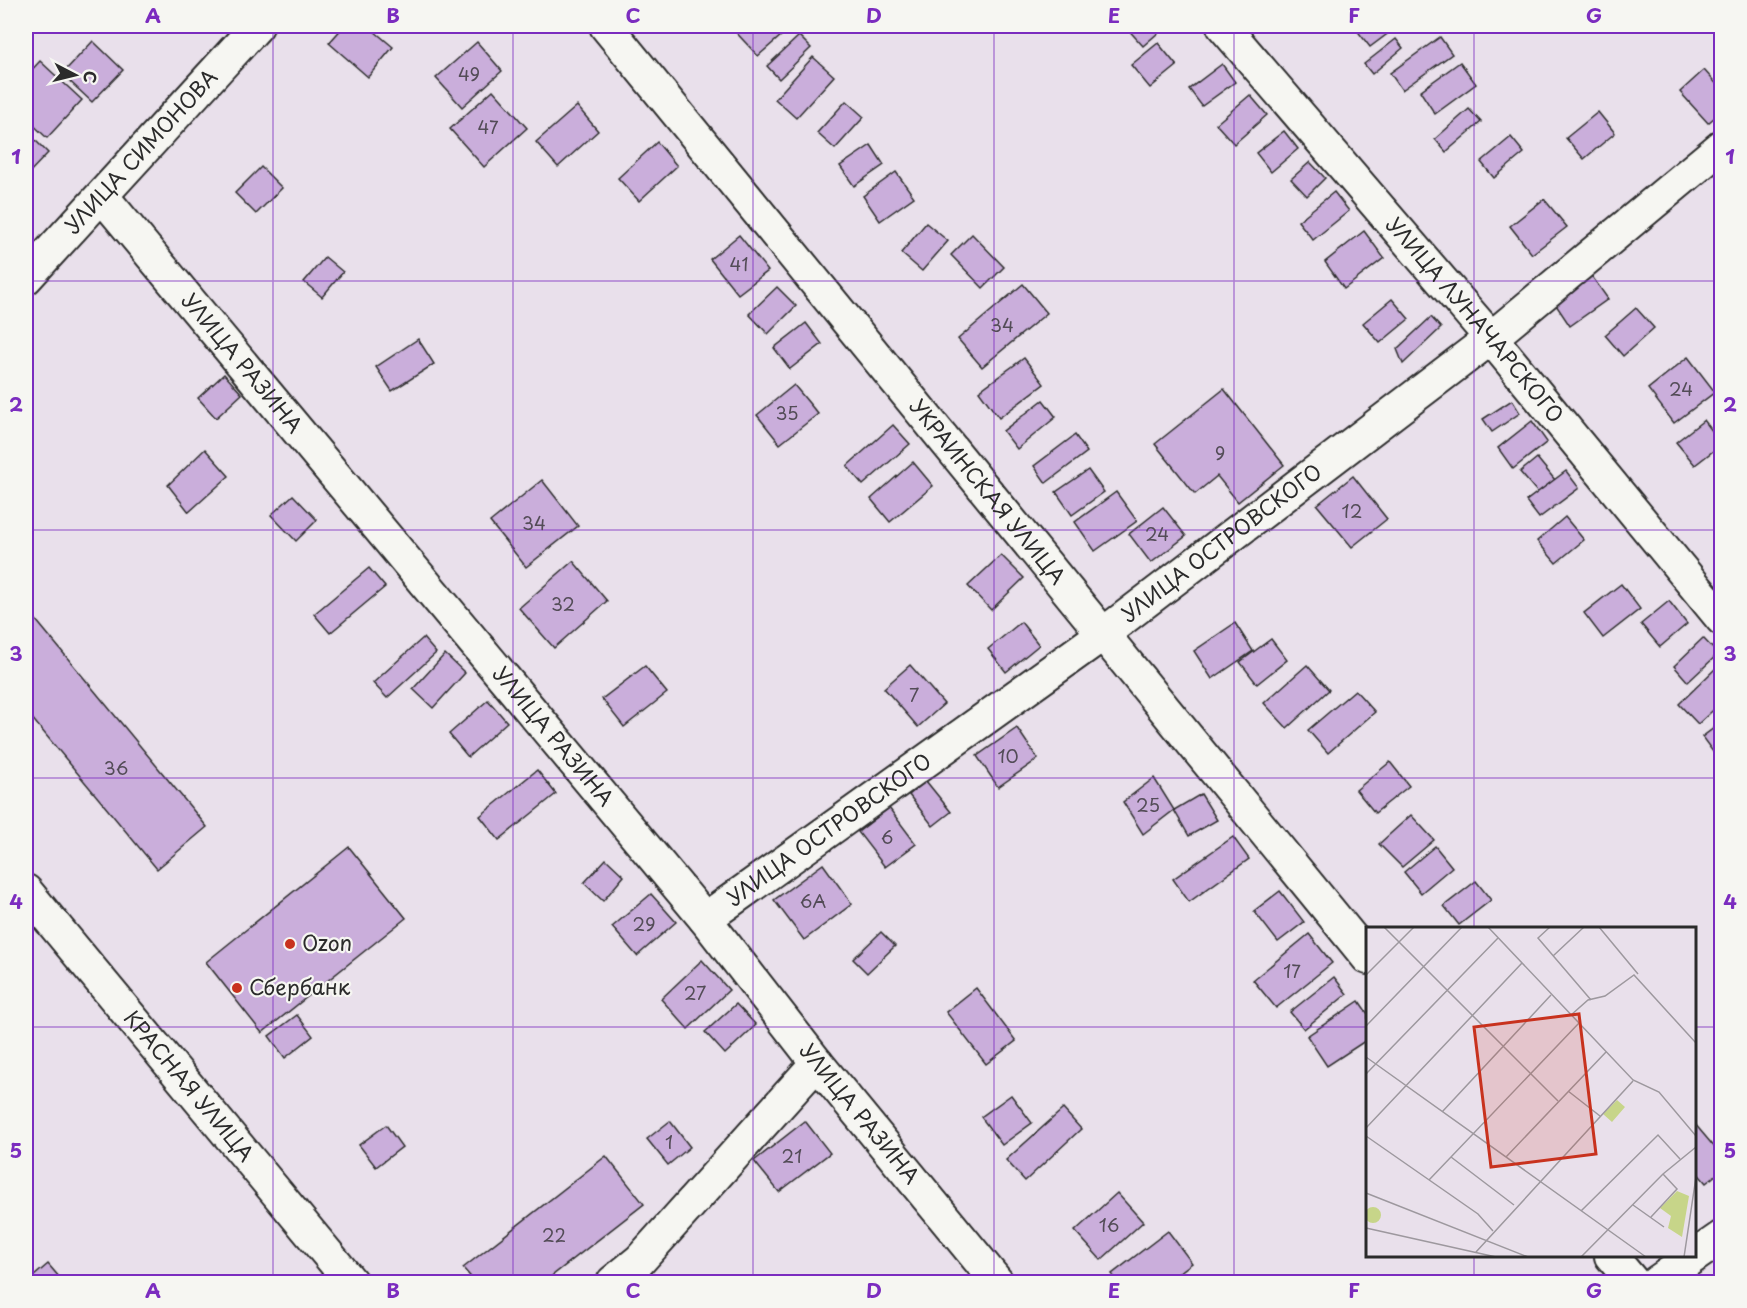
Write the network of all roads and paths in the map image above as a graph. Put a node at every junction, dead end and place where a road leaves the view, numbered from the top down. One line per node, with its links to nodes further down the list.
1 (257, 26): 5 (street, УЛИЦА СИМОНОВА)
2 (606, 26): 9 (street, УКРАИНСКАЯ УЛИЦА)
3 (1223, 26): 7 (street, УЛИЦА ЛУНАЧАРСКОГО)
4 (1722, 146): 7 (street, УЛИЦА ОСТРОВСКОГО)
5 (102, 196): 6 (street, УЛИЦА СИМОНОВА); 11 (street, УЛИЦА РАЗИНА)
6 (26, 278)
7 (1491, 338): 8 (street, УЛИЦА ЛУНАЧАРСКОГО); 9 (street, УЛИЦА ОСТРОВСКОГО)
8 (1722, 620)
9 (1103, 634): 11 (street, УЛИЦА ОСТРОВСКОГО); 12 (street, УКРАИНСКАЯ УЛИЦА)
10 (26, 891): 18 (street, КРАСНАЯ УЛИЦА)
11 (705, 919): 13 (street, УЛИЦА РАЗИНА)
12 (1366, 956)
13 (817, 1063): 19 (street); 20 (street, УЛИЦА РАЗИНА)
14 (1722, 1237): 15 (street)
15 (1696, 1255)
16 (1612, 1257): 21 (street)
17 (1693, 1257): 22 (street)
18 (351, 1282)
19 (613, 1282)
20 (997, 1282)
21 (1633, 1282)
22 (1656, 1282)

